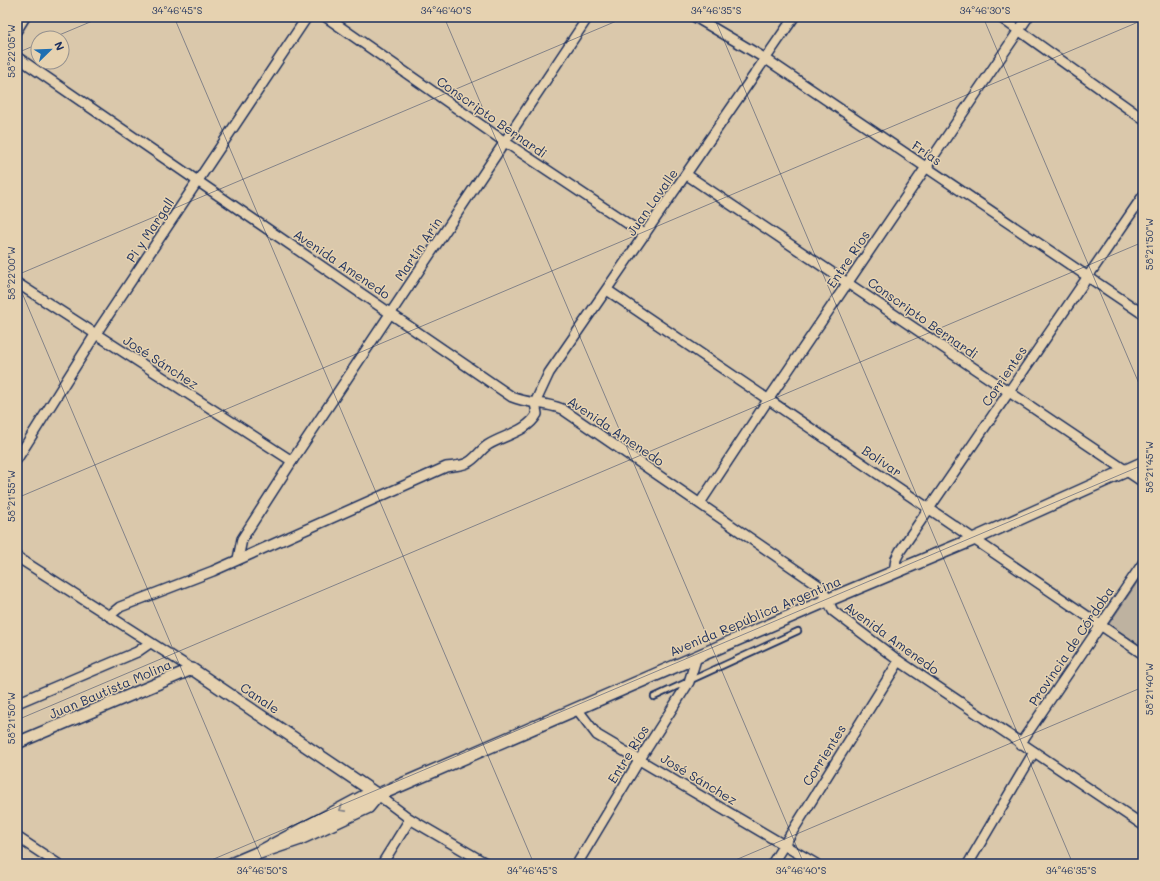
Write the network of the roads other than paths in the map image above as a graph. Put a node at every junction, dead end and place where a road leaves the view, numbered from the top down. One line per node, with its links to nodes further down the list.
1 (25, 17): 9 (street)
2 (307, 17): 17 (street, Pi y Margall)
3 (326, 17): 14 (street, Conscripto Bernardi)
4 (588, 17): 14 (street, Martín Arin)
5 (695, 17): 12 (street, Frías)
6 (794, 17): 12 (street, Juan Lavalle)
7 (1000, 17): 10 (street)
8 (1028, 17): 10 (street, Entre Ríos)
9 (17, 30)
10 (1018, 30): 13 (street); 15 (street, Entre Ríos)
11 (17, 57): 17 (street, Avenida Amenedo)
12 (766, 59): 15 (street, Frías); 16 (street, Juan Lavalle)
13 (1143, 119)
14 (505, 142): 19 (street, Conscripto Bernardi); 24 (street, Martín Arin)
15 (926, 168): 20 (street, Frías); 21 (street, Entre Ríos)
16 (687, 175): 19 (street, Juan Lavalle); 21 (street, Conscripto Bernardi)
17 (198, 181): 24 (street, Avenida Amenedo); 26 (street, Pi y Margall)
18 (1143, 196): 20 (street, Corrientes)
19 (645, 235): 23 (street, Juan Lavalle)
20 (1087, 276): 25 (street, Frías); 27 (street, Corrientes)
21 (849, 282): 27 (street, Conscripto Bernardi); 28 (street, Entre Ríos)
22 (17, 283): 26 (street, José Sánchez)
23 (607, 290): 28 (street, Bolívar); 29 (street, Juan Lavalle)
24 (391, 313): 29 (street, Avenida Amenedo); 31 (street, Martín Arin)
25 (1143, 314)
26 (96, 335): 30 (street, Pi y Margall); 31 (street, José Sánchez)
27 (1009, 393): 33 (street, Conscripto Bernardi); 36 (street, Corrientes)
28 (768, 400): 35 (street, Entre Ríos); 36 (street, Bolívar)
29 (535, 403): 35 (street, Avenida Amenedo); 39 (street, Juan Lavalle)
30 (17, 459)
31 (292, 461): 39 (street, Martín Arin)
32 (1143, 463): 33 (main road, Avenida República Argentina)
33 (1125, 470): 34 (street, Conscripto Bernardi); 37 (main road, Avenida República Argentina)
34 (1143, 482)
35 (700, 503): 42 (street, Avenida Amenedo)
36 (929, 508): 37 (street, Bolívar); 41 (street, Corrientes)
37 (974, 538): 41 (main road, Avenida República Argentina); 44 (street, Bolívar)
38 (17, 557): 43 (street, Canale)
39 (238, 558): 43 (street)
40 (1143, 564): 44 (street, Provincia de Córdoba)
41 (894, 572): 42 (main road, Avenida República Argentina)
42 (828, 600): 48 (main road, Avenida República Argentina); 49 (street, Avenida Amenedo)
43 (109, 616): 46 (street, Canale)
44 (1101, 626): 47 (street, Bolívar); 56 (street, Provincia de Córdoba)
45 (798, 631): 51 (lane)
46 (150, 643): 50 (street, Canale); 53 (street, Juan Bautista Molina)
47 (1143, 654)
48 (697, 656): 51 (street, Entre Ríos); 54 (main road, Avenida República Argentina)
49 (899, 661): 56 (street, Avenida Amenedo); 63 (street, Corrientes)
50 (192, 669): 55 (street, Juan Bautista Molina); 59 (street, Canale)
51 (689, 680): 52 (lane); 58 (street, Entre Ríos)
52 (654, 697)
53 (17, 703)
54 (576, 709): 58 (street, José Sánchez); 59 (main road, Avenida República Argentina)
55 (17, 743)
56 (1020, 744): 57 (street, Avenida Amenedo)
57 (1034, 752): 61 (street, Avenida Amenedo); 71 (street)
58 (640, 759): 63 (street, José Sánchez); 68 (street, Entre Ríos)
59 (378, 795): 60 (street, Canale); 65 (main road, Avenida República Argentina)
60 (410, 819): 66 (street); 67 (street, Canale)
61 (1143, 825)
62 (17, 837): 64 (street)
63 (783, 844): 69 (street, Corrientes); 70 (street, José Sánchez)
64 (58, 864)
65 (232, 864)
66 (382, 864)
67 (487, 864)
68 (577, 864)
69 (772, 864)
70 (816, 864)
71 (968, 864)

